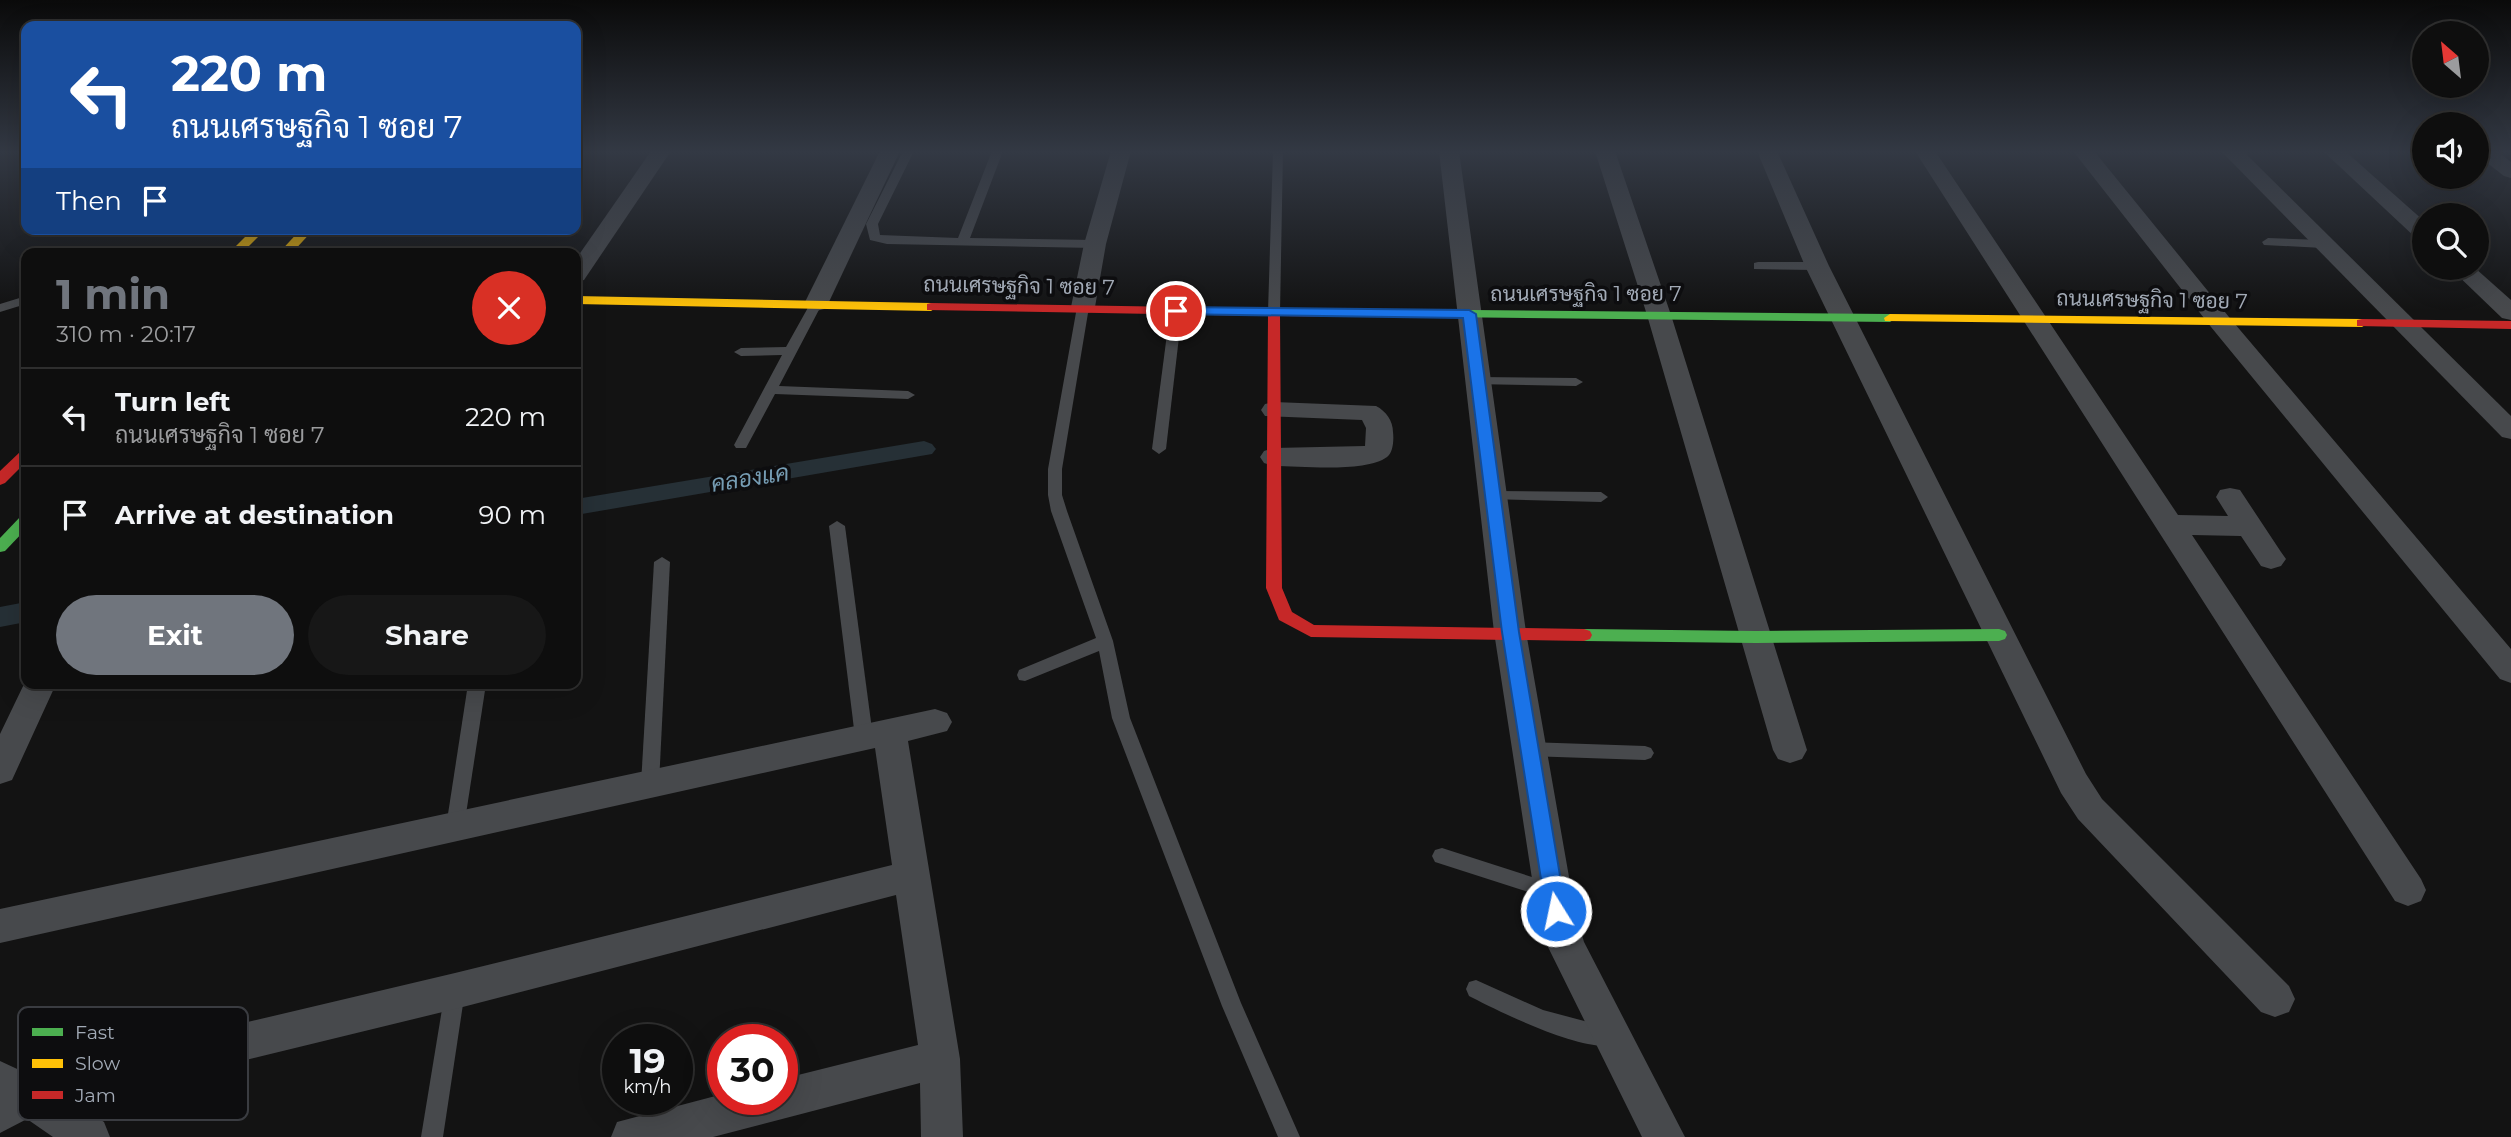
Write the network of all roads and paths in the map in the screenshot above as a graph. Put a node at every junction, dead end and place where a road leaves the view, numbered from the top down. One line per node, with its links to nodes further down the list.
1 (625, 204): 25 (street)
2 (864, 204): 29 (street)
3 (882, 204): 17 (lane)
4 (977, 204): 17 (lane)
5 (1107, 204): 19 (street)
6 (1277, 204): 33 (lane)
7 (1456, 204): 35 (street)
8 (1622, 204): 36 (street)
9 (1790, 204): 24 (street)
10 (1959, 204): 38 (street)
11 (2126, 204): 39 (street)
12 (2283, 204): 20 (street)
13 (2392, 204): 14 (street)
14 (2412, 222)
15 (254, 235): 21 (street)
16 (302, 235): 22 (street)
17 (963, 241): 19 (lane)
18 (2268, 242): 20 (lane)
19 (1096, 244): 30 (street)
20 (2323, 244): 40 (street)
21 (240, 248)
22 (290, 248)
23 (1758, 266): 24 (lane)
24 (1817, 266): 37 (street)
25 (581, 268)
26 (2475, 280): 34 (street)
27 (581, 300): 29 (street, ถนนเศรษฐกิจ 1 ซอย 7)
28 (21, 302): 31 (lane)
29 (816, 304): 30 (street, ถนนเศรษฐกิจ 1 ซอย 7); 42 (lane)
30 (1083, 307): 32 (street, ถนนเศรษฐกิจ 1 ซอย 7); 68 (lane)
31 (0, 308)
32 (1176, 311): 33 (street, ถนนเศรษฐกิจ 1 ซอย 7); 51 (lane)
33 (1274, 312): 35 (street, ถนนเศรษฐกิจ 1 ซอย 7); 48 (street)
34 (2511, 313)
35 (1469, 314): 36 (street, ถนนเศรษฐกิจ 1 ซอย 7); 44 (street)
36 (1659, 316): 37 (street, ถนนเศรษฐกิจ 1 ซอย 7); 67 (street)
37 (1843, 319): 38 (street, ถนนเศรษฐกิจ 1 ซอย 7); 66 (street)
38 (2035, 320): 39 (street, ถนนเศรษฐกิจ 1 ซอย 7); 59 (street)
39 (2220, 322): 40 (street, ถนนเศรษฐกิจ 1 ซอย 7); 69 (street)
40 (2402, 324): 41 (street, ถนนเศรษฐกิจ 1 ซอย 7); 49 (street)
41 (2511, 325)
42 (790, 351): 43 (lane); 46 (lane)
43 (741, 352)
44 (1478, 381): 45 (lane); 55 (street)
45 (1576, 382)
46 (770, 390): 47 (lane); 50 (lane)
47 (908, 395)
48 (1274, 410): 52 (street); 52 (street)
49 (2511, 431)
50 (741, 445)
51 (1159, 449)
52 (1274, 457): 65 (street)
53 (21, 459): 54 (street)
54 (0, 480)
55 (1493, 496): 56 (lane); 65 (street)
56 (1601, 497)
57 (2230, 497): 61 (street)
58 (21, 525): 62 (street)
59 (2171, 525): 61 (street); 83 (street)
60 (837, 526): 74 (lane)
61 (2249, 526): 63 (street)
62 (0, 547)
63 (2272, 559)
64 (662, 562): 79 (lane)
65 (1510, 632): 67 (street); 75 (street)
66 (1999, 635): 67 (street); 88 (street)
67 (1756, 637): 76 (street)
68 (1105, 641): 70 (lane); 97 (lane)
69 (2511, 671)
70 (1025, 675)
71 (38, 689): 78 (street)
72 (476, 689): 80 (lane)
73 (935, 722): 74 (street)
74 (877, 735): 79 (street); 82 (street)
75 (1528, 749): 77 (lane); 84 (street)
76 (1790, 750)
77 (1645, 753)
78 (0, 771)
79 (650, 784): 80 (street)
80 (455, 827): 85 (street)
81 (1442, 856): 84 (lane)
82 (913, 875): 87 (street); 91 (street)
83 (2408, 890)
84 (1553, 892): 89 (street)
85 (0, 926)
86 (1476, 989): 89 (lane)
87 (455, 991): 90 (street); 95 (lane)
88 (2275, 999)
89 (1614, 1038): 98 (street)
90 (248, 1040)
91 (940, 1059): 93 (street); 96 (street)
92 (56, 1120): 94 (street)
93 (942, 1136)
94 (89, 1137)
95 (432, 1137)
96 (632, 1137)
97 (1289, 1137)
98 (1664, 1137)

